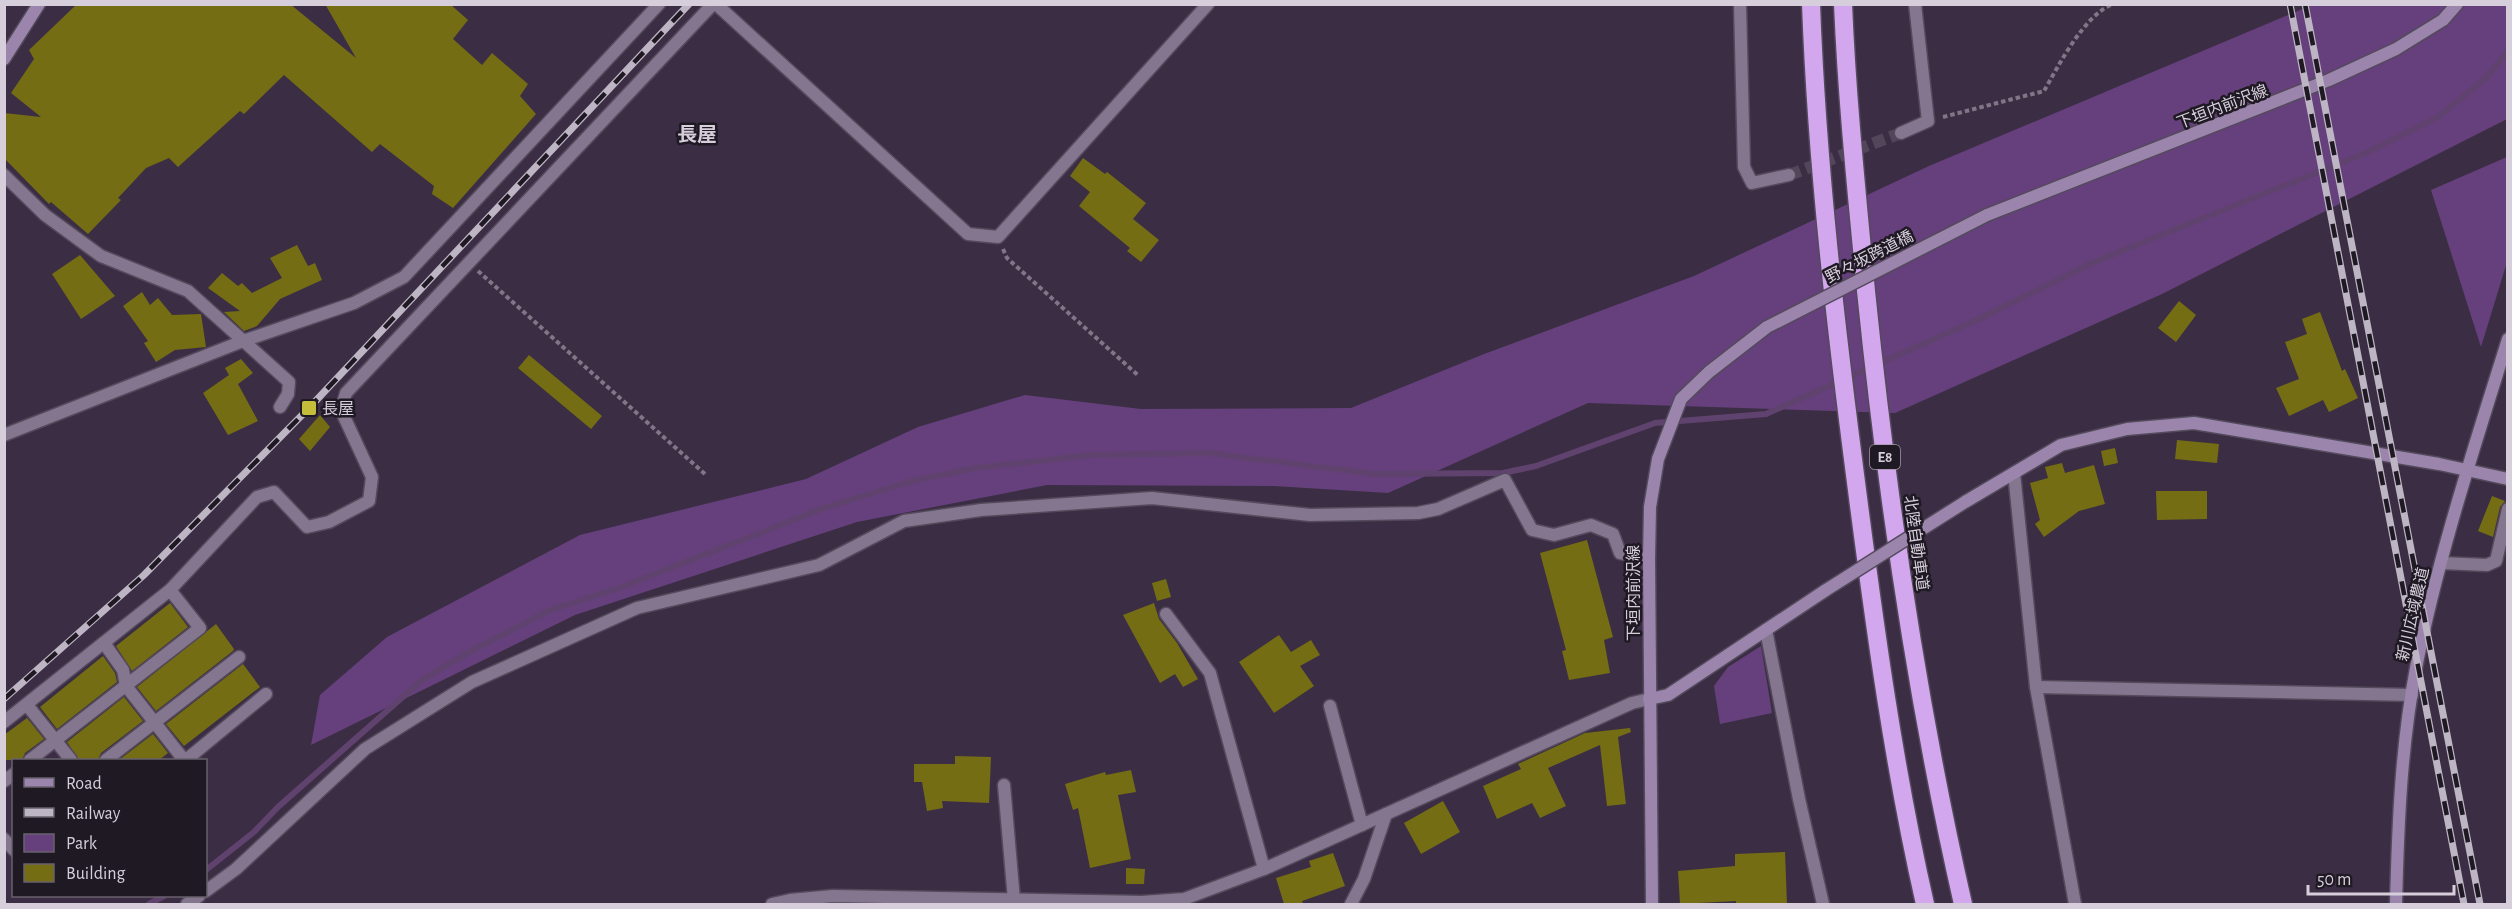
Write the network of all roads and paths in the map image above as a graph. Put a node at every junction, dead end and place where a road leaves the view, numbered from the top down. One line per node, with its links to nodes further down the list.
1 (39, 4): 11 (street)
2 (659, 4): 21 (street)
3 (715, 4): 17 (street); 18 (street)
4 (1208, 4): 17 (street)
5 (1740, 4): 14 (street)
6 (1811, 4): 63 (highway, E8)
7 (1843, 4): 64 (highway, 北陸自動車道 / E8)
8 (1915, 4): 12 (street)
9 (2113, 4): 12 (path)
10 (2457, 4): 16 (street, 下垣内前沢線)
11 (4, 59)
12 (1928, 121): 13 (street)
13 (1901, 134)
14 (1789, 175)
15 (4, 176): 21 (street)
16 (1987, 215): 19 (street, 野々坂跨道橋, bridge)
17 (998, 237): 22 (path)
18 (468, 263): 27 (path); 32 (street)
19 (1767, 327): 30 (street, 下垣内前沢線)
20 (2508, 339): 25 (street, 新川広域農道)
21 (243, 341): 23 (street); 24 (street)
22 (1139, 376)
23 (280, 407)
24 (4, 435)
25 (2467, 470): 26 (street); 28 (street); 31 (street, 新川広域農道)
26 (2014, 473): 34 (street, bridge); 38 (street)
27 (706, 475)
28 (2508, 479)
29 (2508, 509): 31 (street)
30 (1649, 559): 41 (street, 下垣内前沢線); 56 (street)
31 (2441, 563): 40 (street, 新川広域農道)
32 (170, 590): 35 (street); 37 (street)
33 (1166, 614): 55 (street)
34 (1766, 630): 41 (street); 62 (street)
35 (104, 643): 37 (street); 42 (street)
36 (239, 657): 45 (street)
37 (126, 686): 45 (street); 46 (street)
38 (2036, 687): 40 (street); 65 (street)
39 (266, 694): 51 (street)
40 (2412, 695): 66 (street, 新川広域農道)
41 (1649, 699): 53 (street); 61 (street, 下垣内前沢線)
42 (27, 705): 44 (street); 46 (street)
43 (1330, 706): 54 (street)
44 (4, 722)
45 (155, 724): 49 (street); 50 (street)
46 (56, 740): 47 (street); 48 (street)
47 (31, 759)
48 (70, 759)
49 (107, 759)
50 (184, 759)
51 (186, 759)
52 (1004, 785): 57 (street)
53 (1386, 814): 54 (street); 60 (street)
54 (1362, 825): 55 (street)
55 (1264, 869): 57 (street)
56 (207, 890)
57 (1014, 900): 58 (street)
58 (818, 901): 59 (street)
59 (772, 904)
60 (1351, 904)
61 (1652, 904)
62 (1823, 904)
63 (1925, 904)
64 (1963, 904)
65 (2075, 904)
66 (2396, 904)

